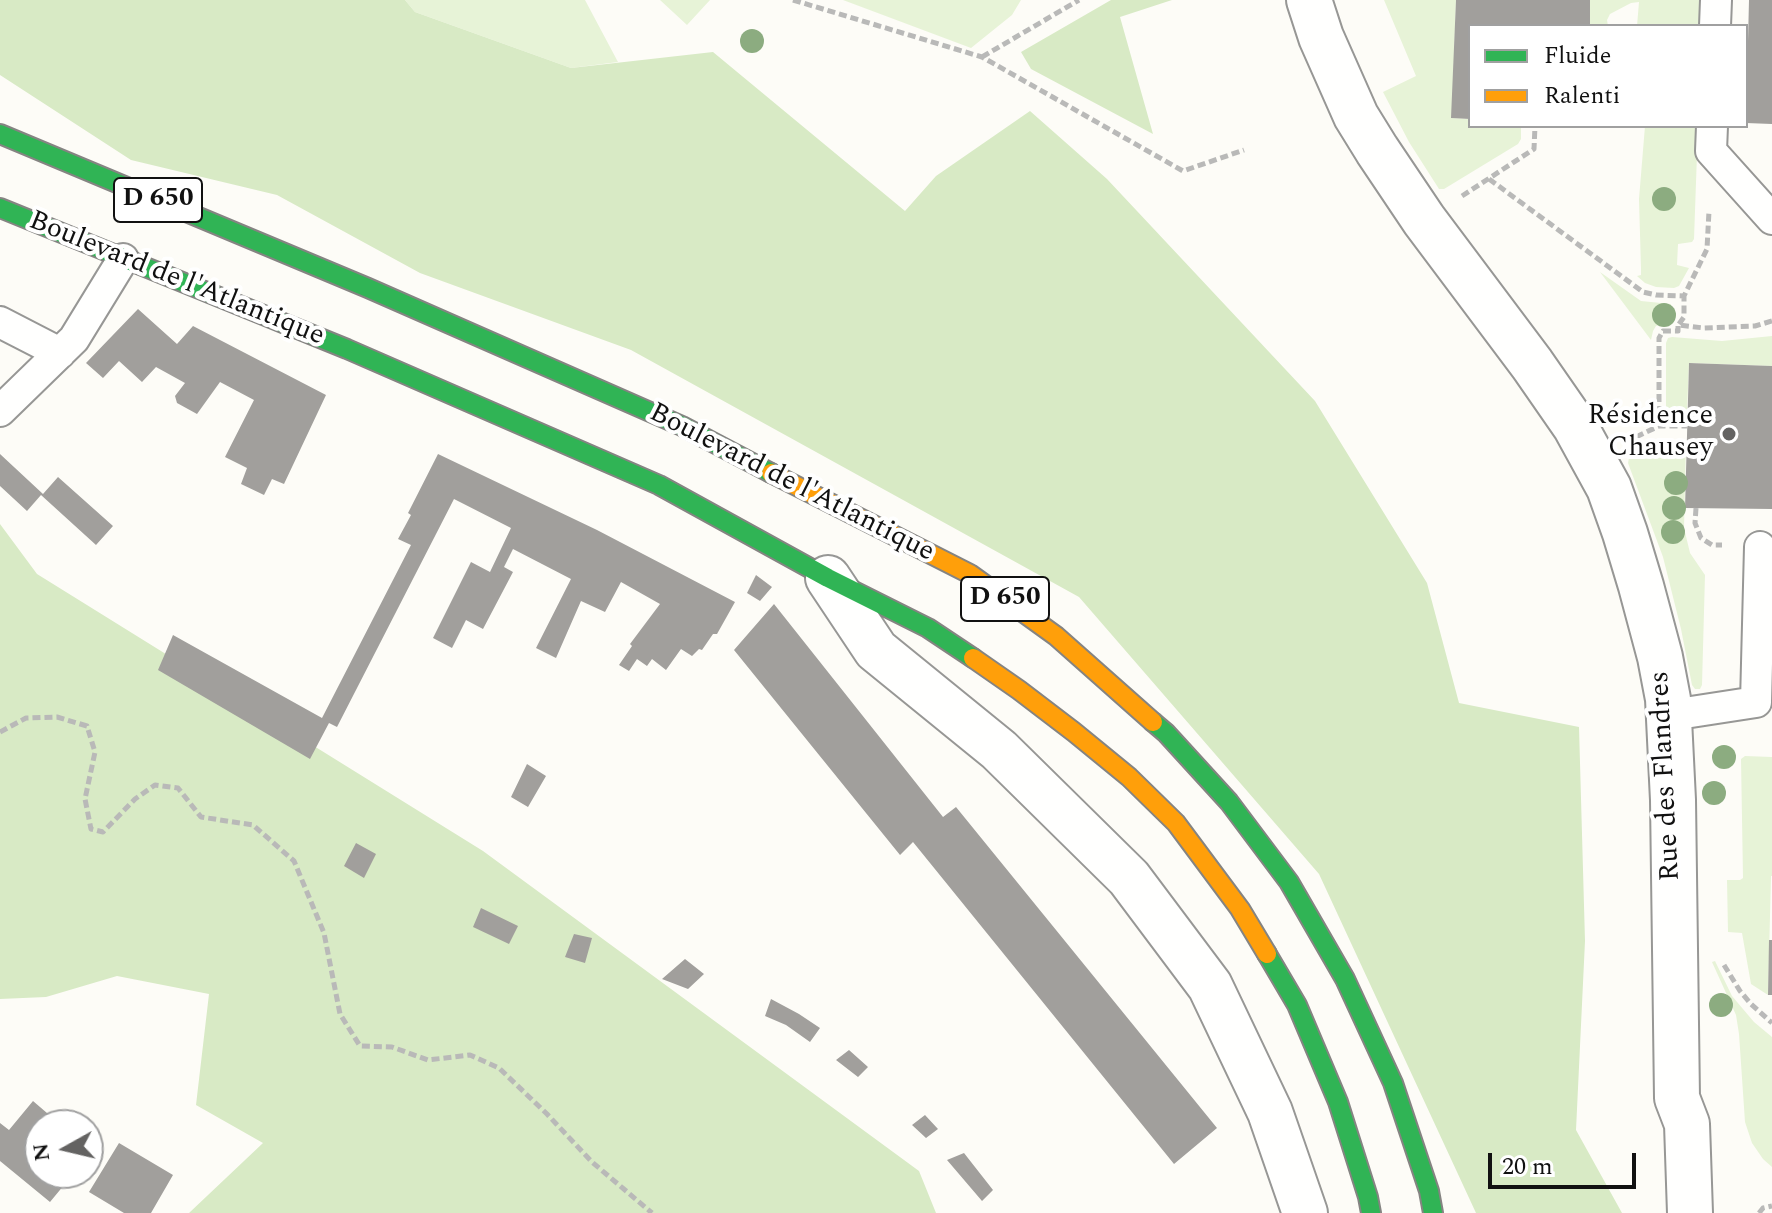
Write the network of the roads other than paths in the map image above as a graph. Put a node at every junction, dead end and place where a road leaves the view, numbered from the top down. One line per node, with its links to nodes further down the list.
1 (1309, 0): 14 (street, Rue des Flandres)
2 (1716, 0): 3 (lane)
3 (1715, 24)
4 (0, 134): 15 (main road, Boulevard de l'Atlantique / D 650)
5 (1711, 139): 7 (lane)
6 (0, 208): 8 (main road, Boulevard de l'Atlantique / D 650)
7 (1772, 219)
8 (123, 259): 10 (lane); 13 (main road, Boulevard de l'Atlantique / D 650)
9 (0, 322): 10 (lane)
10 (60, 353): 11 (lane)
11 (0, 411)
12 (1760, 547): 14 (lane)
13 (828, 578): 16 (street, Boulevard de l'Atlantique); 17 (main road, Boulevard de l'Atlantique / D 650)
14 (1669, 706): 18 (street, Rue des Flandres)
15 (1436, 1206)
16 (1305, 1213)
17 (1371, 1213)
18 (1690, 1213)

